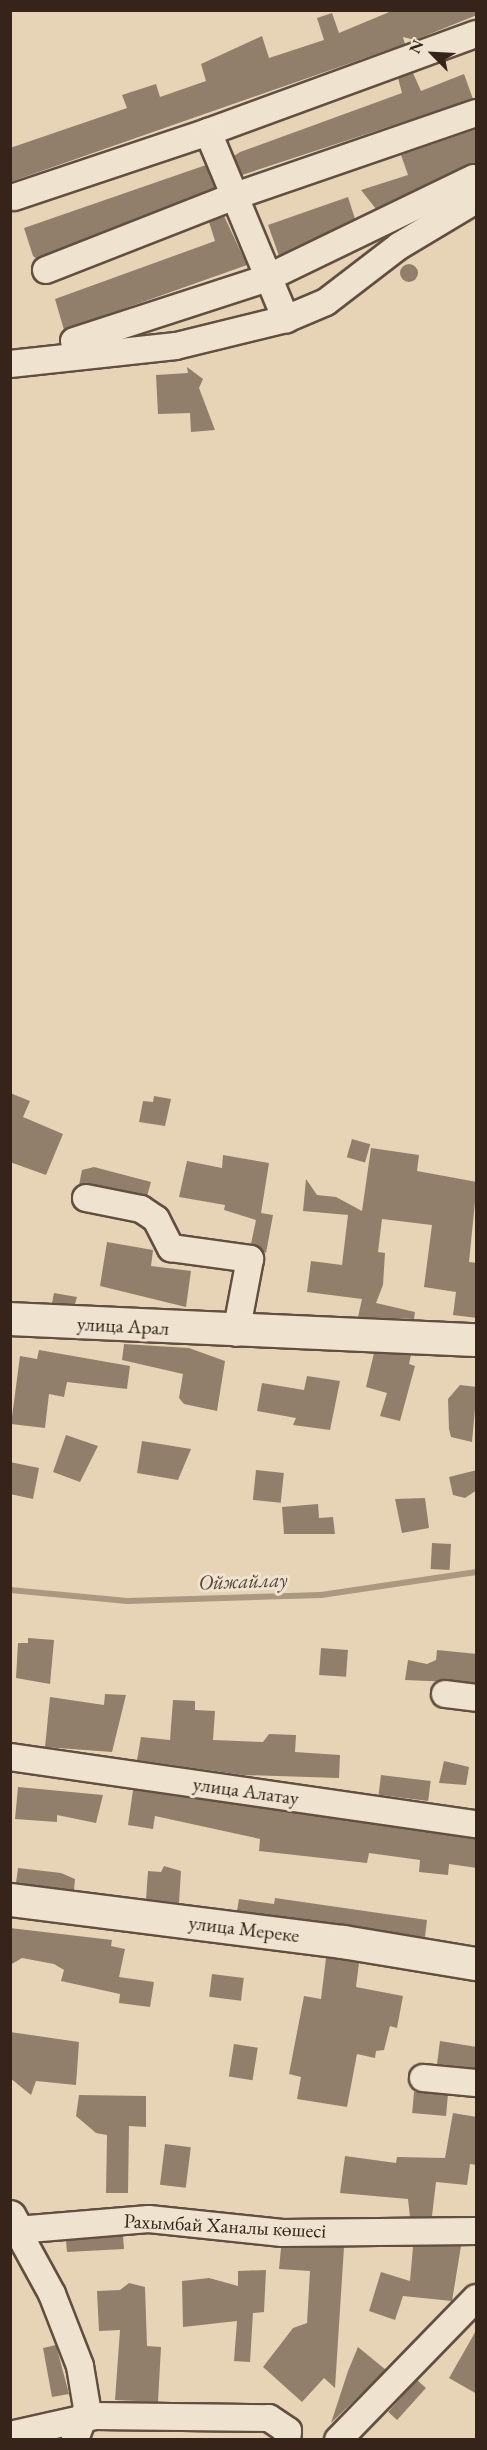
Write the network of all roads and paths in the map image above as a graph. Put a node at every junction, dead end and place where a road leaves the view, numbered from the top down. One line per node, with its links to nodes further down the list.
1 (477, 34): 3 (street)
2 (477, 113): 5 (street)
3 (208, 132): 5 (street); 6 (street)
4 (475, 189): 8 (street); 9 (street)
5 (235, 196): 7 (street); 8 (street)
6 (14, 197)
7 (46, 270)
8 (265, 279): 9 (street); 10 (street)
9 (286, 319): 11 (street)
10 (74, 341)
11 (10, 364)
12 (86, 1198): 14 (street)
13 (10, 1319): 14 (street, улица Арал)
14 (236, 1333): 15 (street, улица Арал)
15 (477, 1340)
16 (445, 1694): 17 (street)
17 (477, 1698)
18 (12, 1760): 19 (street, улица Алатау)
19 (477, 1824)
20 (10, 1900): 21 (street, улица Мереке)
21 (477, 1964)
22 (423, 2078): 23 (street)
23 (477, 2082)
24 (13, 2226): 25 (street, Рахымбай Ханалы көшесі); 27 (street)
25 (477, 2231)
26 (477, 2298): 30 (street)
27 (78, 2430): 28 (street); 29 (street)
28 (10, 2435)
29 (287, 2439)
30 (338, 2439)

